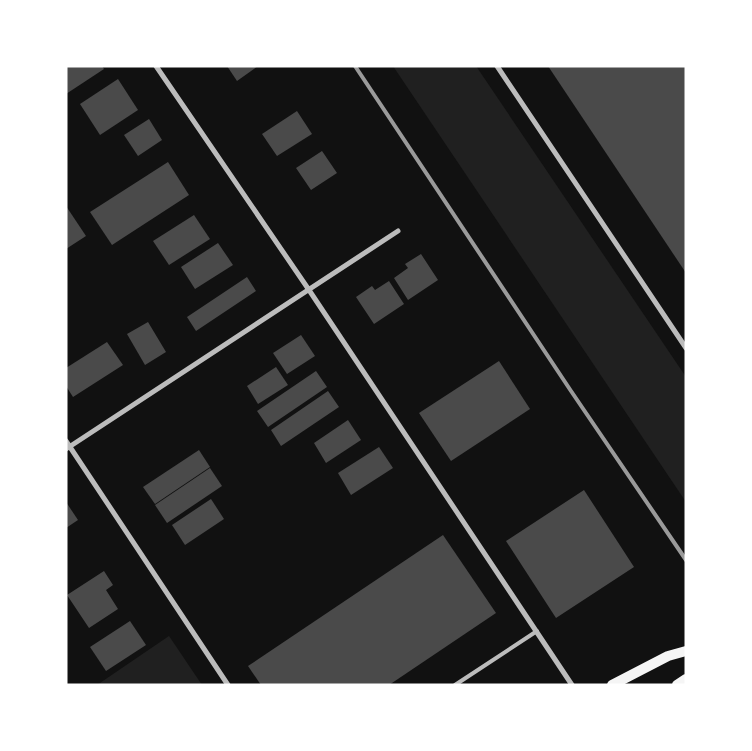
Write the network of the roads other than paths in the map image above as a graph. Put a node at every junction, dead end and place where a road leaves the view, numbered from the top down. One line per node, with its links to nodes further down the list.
1 (156, 66): 4 (street)
2 (497, 66): 5 (street)
3 (398, 231): 4 (street)
4 (309, 290): 7 (street); 8 (street)
5 (686, 348)
6 (66, 441): 7 (street)
7 (68, 448): 11 (street)
8 (537, 631): 12 (lane); 13 (street)
9 (686, 651): 14 (main road)
10 (686, 679): 15 (main road)
11 (228, 685)
12 (454, 685)
13 (572, 685)
14 (612, 685)
15 (677, 685)

